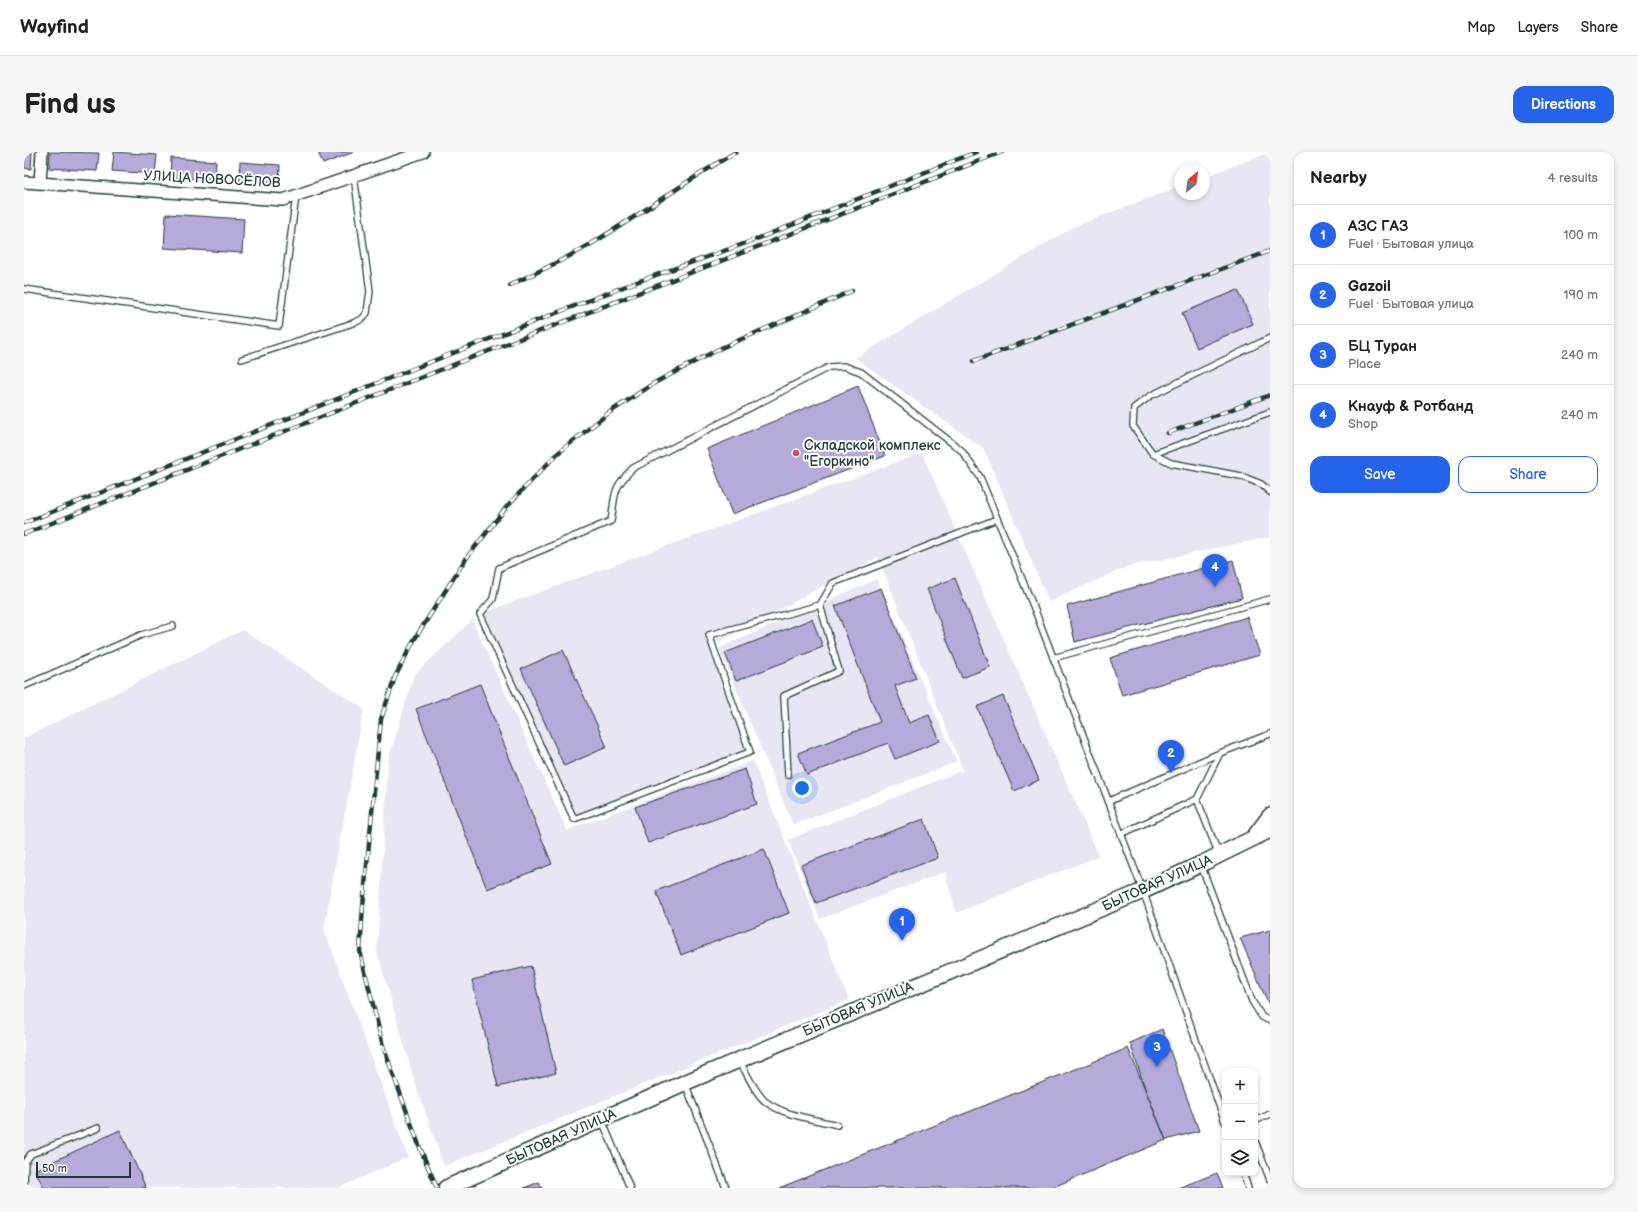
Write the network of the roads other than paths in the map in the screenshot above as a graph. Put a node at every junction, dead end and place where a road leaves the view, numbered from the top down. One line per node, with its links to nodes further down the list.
1 (42, 152): 5 (street)
2 (423, 152): 3 (street, УЛИЦА НОВОСЁЛОВ)
3 (354, 176): 6 (street, УЛИЦА НОВОСЁЛОВ); 9 (lane)
4 (24, 182): 5 (street, УЛИЦА НОВОСЁЛОВ)
5 (40, 183): 6 (street, УЛИЦА НОВОСЁЛОВ)
6 (296, 196): 7 (lane)
7 (24, 289)
8 (1270, 338): 11 (lane)
9 (242, 359)
10 (1270, 412): 11 (lane)
11 (1153, 454): 12 (lane)
12 (1270, 492)
13 (997, 519): 15 (lane); 15 (lane); 17 (lane)
14 (1270, 599): 17 (lane)
15 (820, 605): 21 (lane)
16 (173, 626): 18 (lane)
17 (1053, 658): 23 (lane)
18 (24, 686)
19 (1270, 734): 20 (lane)
20 (1220, 753): 22 (lane); 23 (lane)
21 (788, 775)
22 (1197, 799): 26 (lane); 28 (lane)
23 (1108, 801): 26 (lane)
24 (1270, 816): 27 (main road)
25 (1270, 830): 27 (main road, БЫТОВАЯ УЛИЦА)
26 (1121, 834): 30 (lane)
27 (1254, 836): 28 (main road, БЫТОВАЯ УЛИЦА)
28 (1219, 855): 29 (main road, БЫТОВАЯ УЛИЦА)
29 (1201, 864): 30 (main road, БЫТОВАЯ УЛИЦА); 31 (lane)
30 (1143, 891): 32 (main road, БЫТОВАЯ УЛИЦА); 34 (lane)
31 (1270, 1021)
32 (739, 1060): 33 (main road, БЫТОВАЯ УЛИЦА); 38 (lane)
33 (684, 1083): 36 (main road, БЫТОВАЯ УЛИЦА); 46 (lane)
34 (1222, 1114)
35 (1270, 1114): 37 (lane)
36 (602, 1120): 44 (main road, БЫТОВАЯ УЛИЦА); 45 (lane)
37 (1258, 1120)
38 (837, 1124)
39 (98, 1128): 43 (lane)
40 (1258, 1149): 42 (lane)
41 (1244, 1176): 47 (lane)
42 (1270, 1180)
43 (24, 1183)
44 (446, 1188)
45 (630, 1188)
46 (726, 1188)
47 (1248, 1188)

